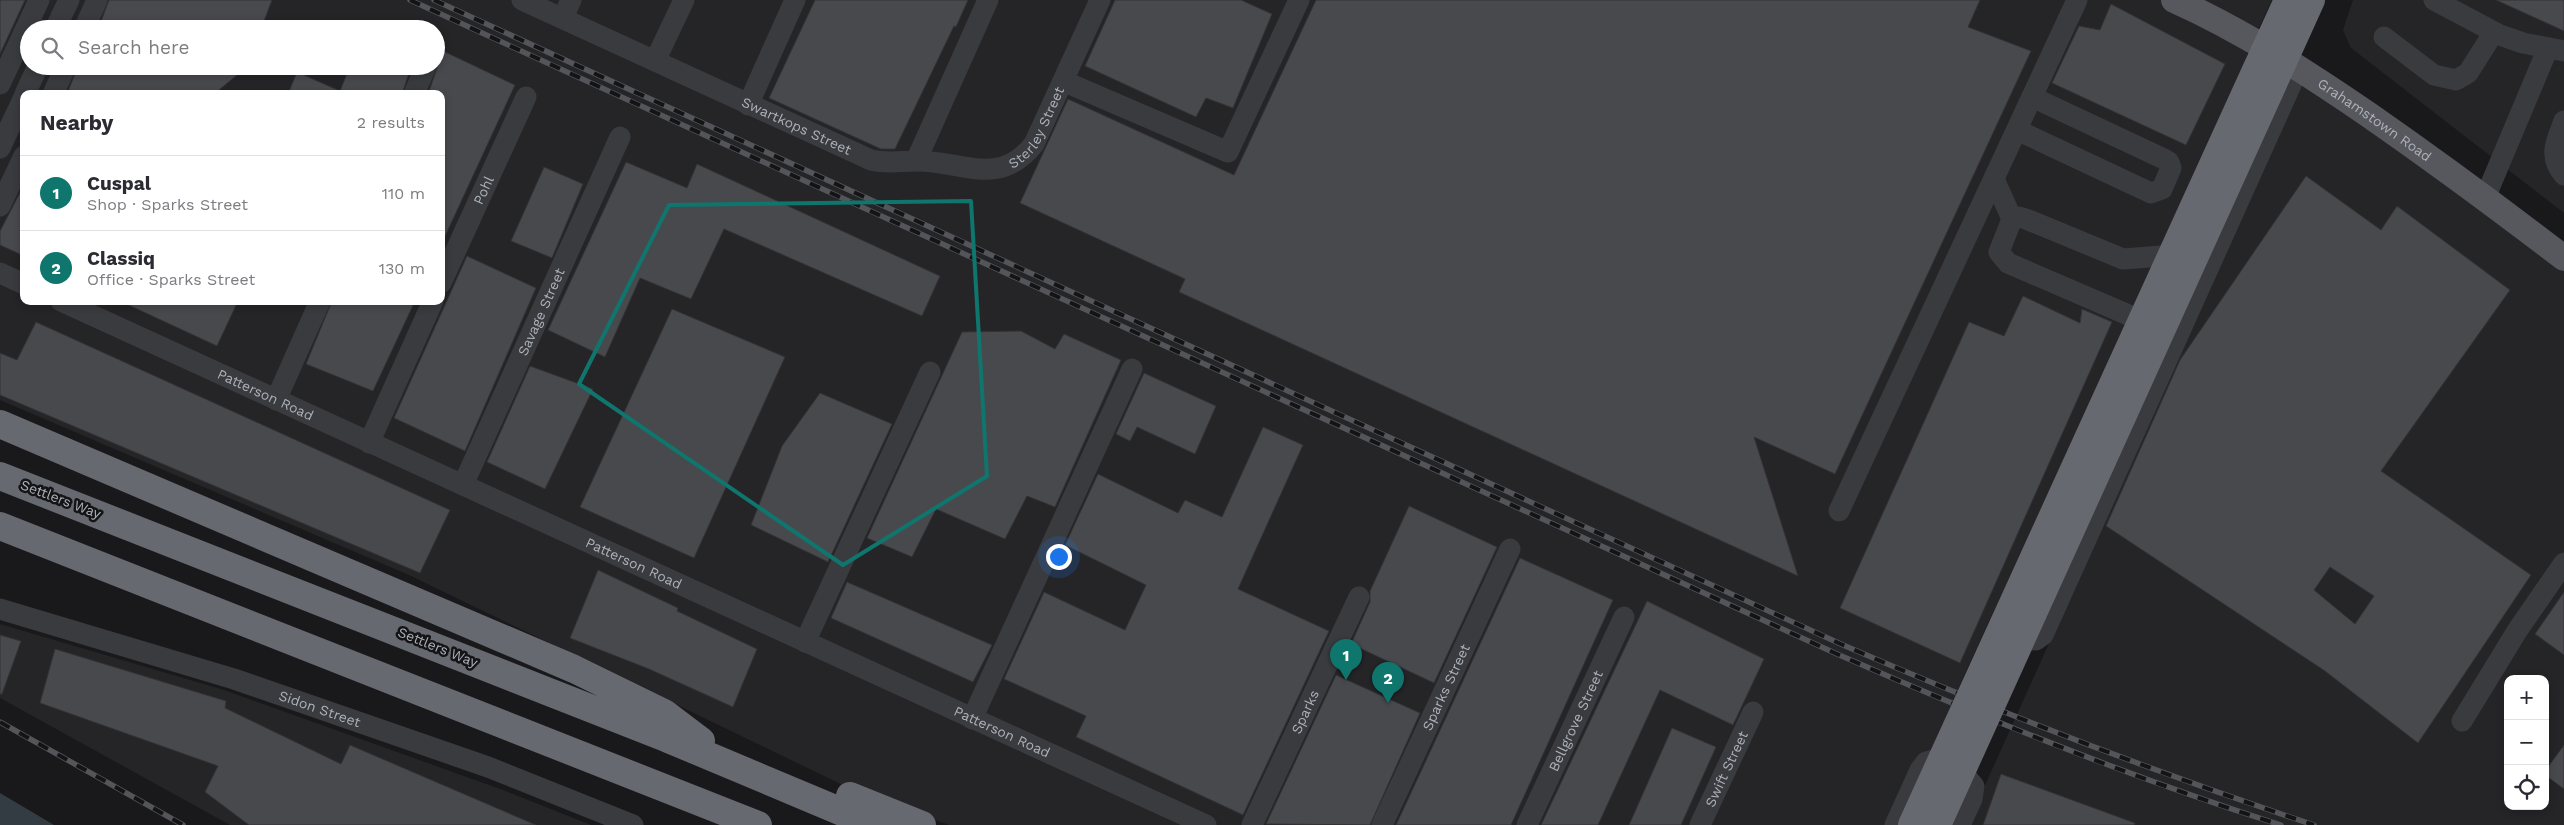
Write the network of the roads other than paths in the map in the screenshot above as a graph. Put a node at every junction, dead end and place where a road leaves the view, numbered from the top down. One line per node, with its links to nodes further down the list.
1 (39, 0): 16 (street)
2 (69, 0): 17 (street)
3 (98, 0): 18 (street)
4 (522, 0): 15 (street, Swartkops Street)
5 (684, 0): 24 (street)
6 (795, 0): 37 (street)
7 (988, 0): 42 (street)
8 (1100, 0): 29 (street, Sterley Street)
9 (1298, 0): 29 (street)
10 (2077, 0): 35 (street)
11 (2174, 0): 22 (main road, Grahamstown Road)
12 (2288, 0): 90 (highway, bridge)
13 (2311, 0): 91 (highway, bridge)
14 (2434, 0): 19 (street)
15 (567, 9): 24 (street, Swartkops Street)
16 (30, 20)
17 (59, 20)
18 (88, 20)
19 (2494, 32): 20 (street); 23 (street)
20 (2384, 37)
21 (20, 41): 30 (street)
22 (2260, 44): 25 (main road, Grahamstown Road); 49 (street)
23 (2556, 50): 46 (street)
24 (655, 61): 37 (street, Swartkops Street)
25 (2299, 67): 46 (main road, Grahamstown Road); 59 (street)
26 (34, 75): 31 (street)
27 (62, 75): 32 (street)
28 (422, 75): 33 (street)
29 (1063, 81): 42 (street, Sterley Street)
30 (0, 84)
31 (26, 90)
32 (55, 90)
33 (416, 90)
34 (526, 97): 52 (street, Pohl)
35 (2032, 97): 39 (street); 39 (street)
36 (20, 104): 41 (street)
37 (748, 105): 42 (street, Swartkops Street)
38 (2564, 121): 44 (street)
39 (2017, 130): 45 (street)
40 (620, 137): 66 (street, Savage Street)
41 (0, 148)
42 (916, 161)
43 (20, 164): 47 (street)
44 (2564, 175)
45 (1994, 179): 48 (street); 67 (street)
46 (2484, 198): 50 (main road, Grahamstown Road)
47 (0, 206)
48 (2012, 219): 49 (street); 59 (street)
49 (2162, 256): 59 (street)
50 (2564, 258)
51 (0, 273): 53 (street)
52 (445, 274)
53 (20, 283)
54 (20, 285): 55 (street)
55 (0, 286)
56 (70, 305): 62 (street, Patterson Road)
57 (318, 305): 62 (street)
58 (431, 305): 64 (street)
59 (2133, 317)
60 (1132, 369): 76 (street)
61 (930, 372): 74 (street)
62 (276, 400): 64 (street, Patterson Road)
63 (0, 424): 78 (highway)
64 (369, 443): 66 (street, Patterson Road)
65 (0, 476): 78 (highway, Settlers Way)
66 (463, 486): 74 (street, Patterson Road)
67 (1839, 511)
68 (0, 526): 81 (highway)
69 (1510, 548): 86 (street, Sparks Street)
70 (2564, 563): 77 (street)
71 (1358, 598): 85 (street, Sparks)
72 (0, 609): 80 (street, Sidon Street)
73 (1624, 617): 87 (street, Bellgrove Street)
74 (805, 642): 76 (street, Patterson Road)
75 (1753, 712): 88 (street, Swift Street)
76 (972, 718): 84 (street, Patterson Road)
77 (2462, 721)
78 (734, 765): 79 (highway, Settlers Way)
79 (799, 795): 82 (highway, Settlers Way); 83 (highway)
80 (633, 825)
81 (758, 825)
82 (873, 825)
83 (922, 825)
84 (1206, 825)
85 (1252, 825)
86 (1382, 825)
87 (1528, 825)
88 (1700, 825)
89 (1895, 825): 92 (street)
90 (1912, 825)
91 (1937, 825)
92 (1960, 825)

